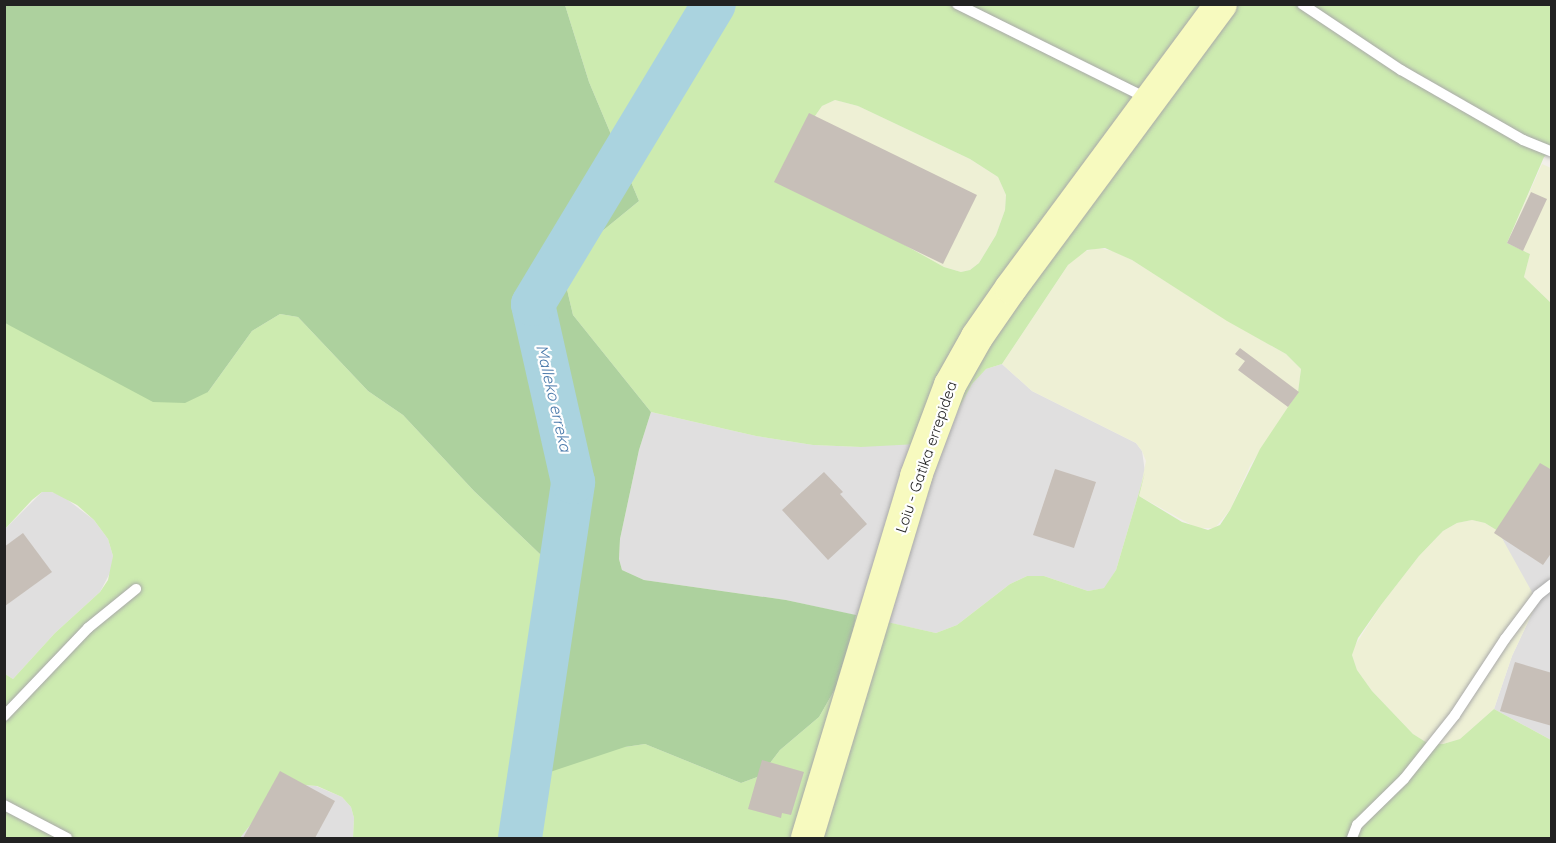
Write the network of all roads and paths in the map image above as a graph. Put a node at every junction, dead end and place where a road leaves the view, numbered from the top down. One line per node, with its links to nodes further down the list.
1 (957, 4): 4 (lane)
2 (1221, 4): 4 (street, Loiu - Gatika errepidea)
3 (1302, 4): 5 (lane)
4 (1152, 101): 11 (street, Loiu - Gatika errepidea)
5 (1551, 152)
6 (1551, 584): 12 (lane)
7 (136, 589): 8 (lane)
8 (4, 716)
9 (4, 805): 10 (lane)
10 (67, 838)
11 (807, 838)
12 (1352, 838)

